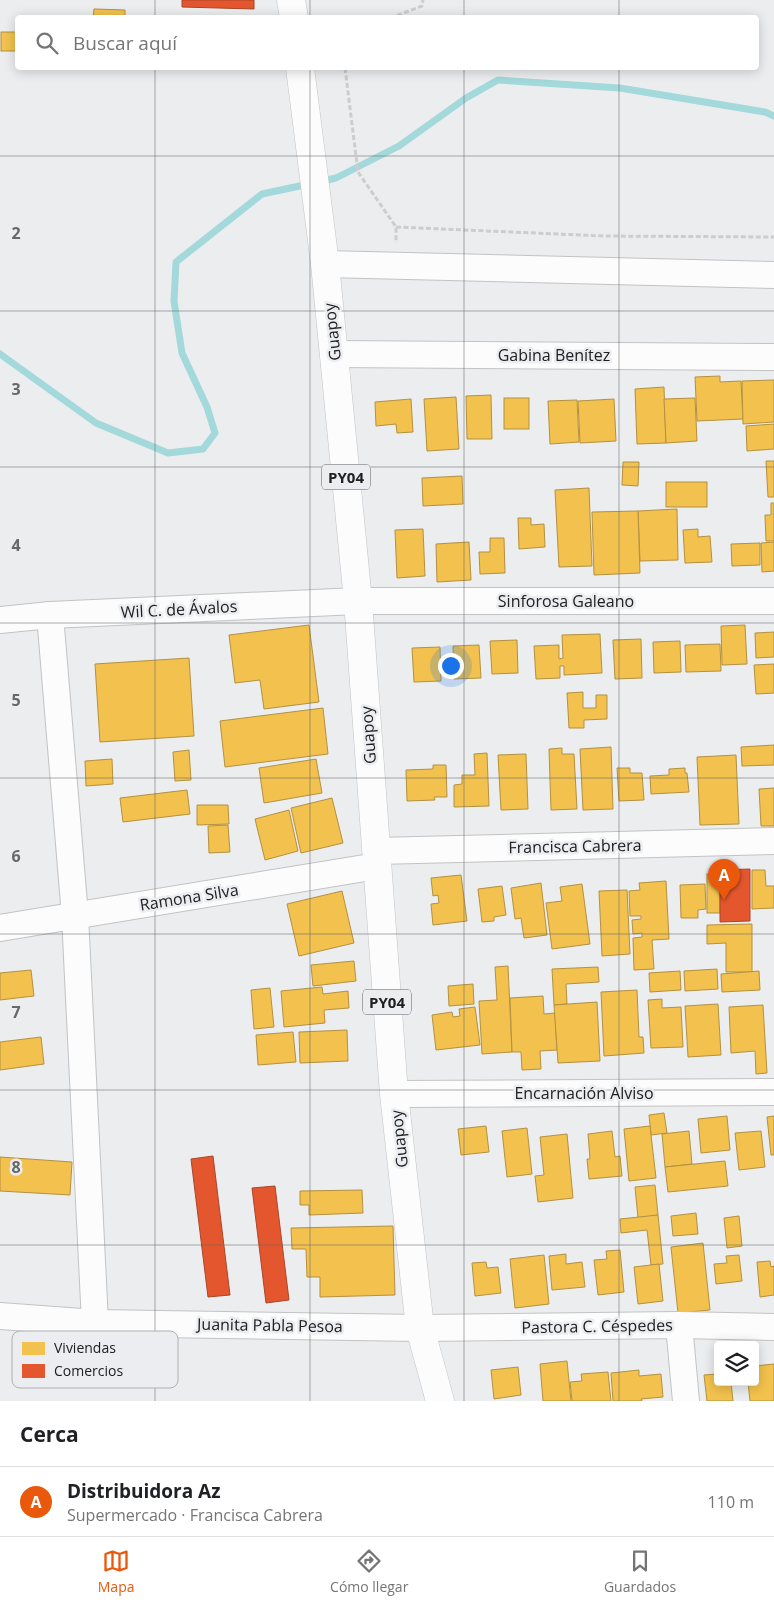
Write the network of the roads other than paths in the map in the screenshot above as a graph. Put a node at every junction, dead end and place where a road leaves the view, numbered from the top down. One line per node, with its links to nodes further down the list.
1 (291, 0): 2 (main road)
2 (294, 15)
3 (300, 70): 4 (main road, Guapoy / PY04)
4 (325, 264): 5 (street); 6 (main road, Guapoy / PY04)
5 (774, 275)
6 (334, 354): 7 (street, Gabina Benítez); 8 (main road, Guapoy / PY04)
7 (774, 356)
8 (358, 600): 9 (street, Sinforosa Galeano); 10 (street, Wil C. de Ávalos); 13 (main road, Guapoy / PY04)
9 (774, 601)
10 (50, 615): 11 (street, Wil C. de Ávalos); 14 (street)
11 (0, 620)
12 (774, 841): 13 (street, Francisca Cabrera)
13 (377, 858): 14 (street, Ramona Silva); 17 (main road, Guapoy / PY04)
14 (74, 916): 15 (street, Ramona Silva); 19 (street)
15 (0, 928)
16 (774, 1092): 17 (street, Encarnación Alviso)
17 (394, 1094): 22 (main road, Guapoy / PY04)
18 (0, 1316): 19 (street, Juanita Pabla Pesoa)
19 (95, 1322): 22 (street, Juanita Pabla Pesoa)
20 (679, 1325): 21 (street, Pastora C. Céspedes); 22 (street, Pastora C. Céspedes); 24 (street)
21 (774, 1327)
22 (420, 1328): 23 (main road, Guapoy / PY04)
23 (440, 1401)
24 (686, 1401)

